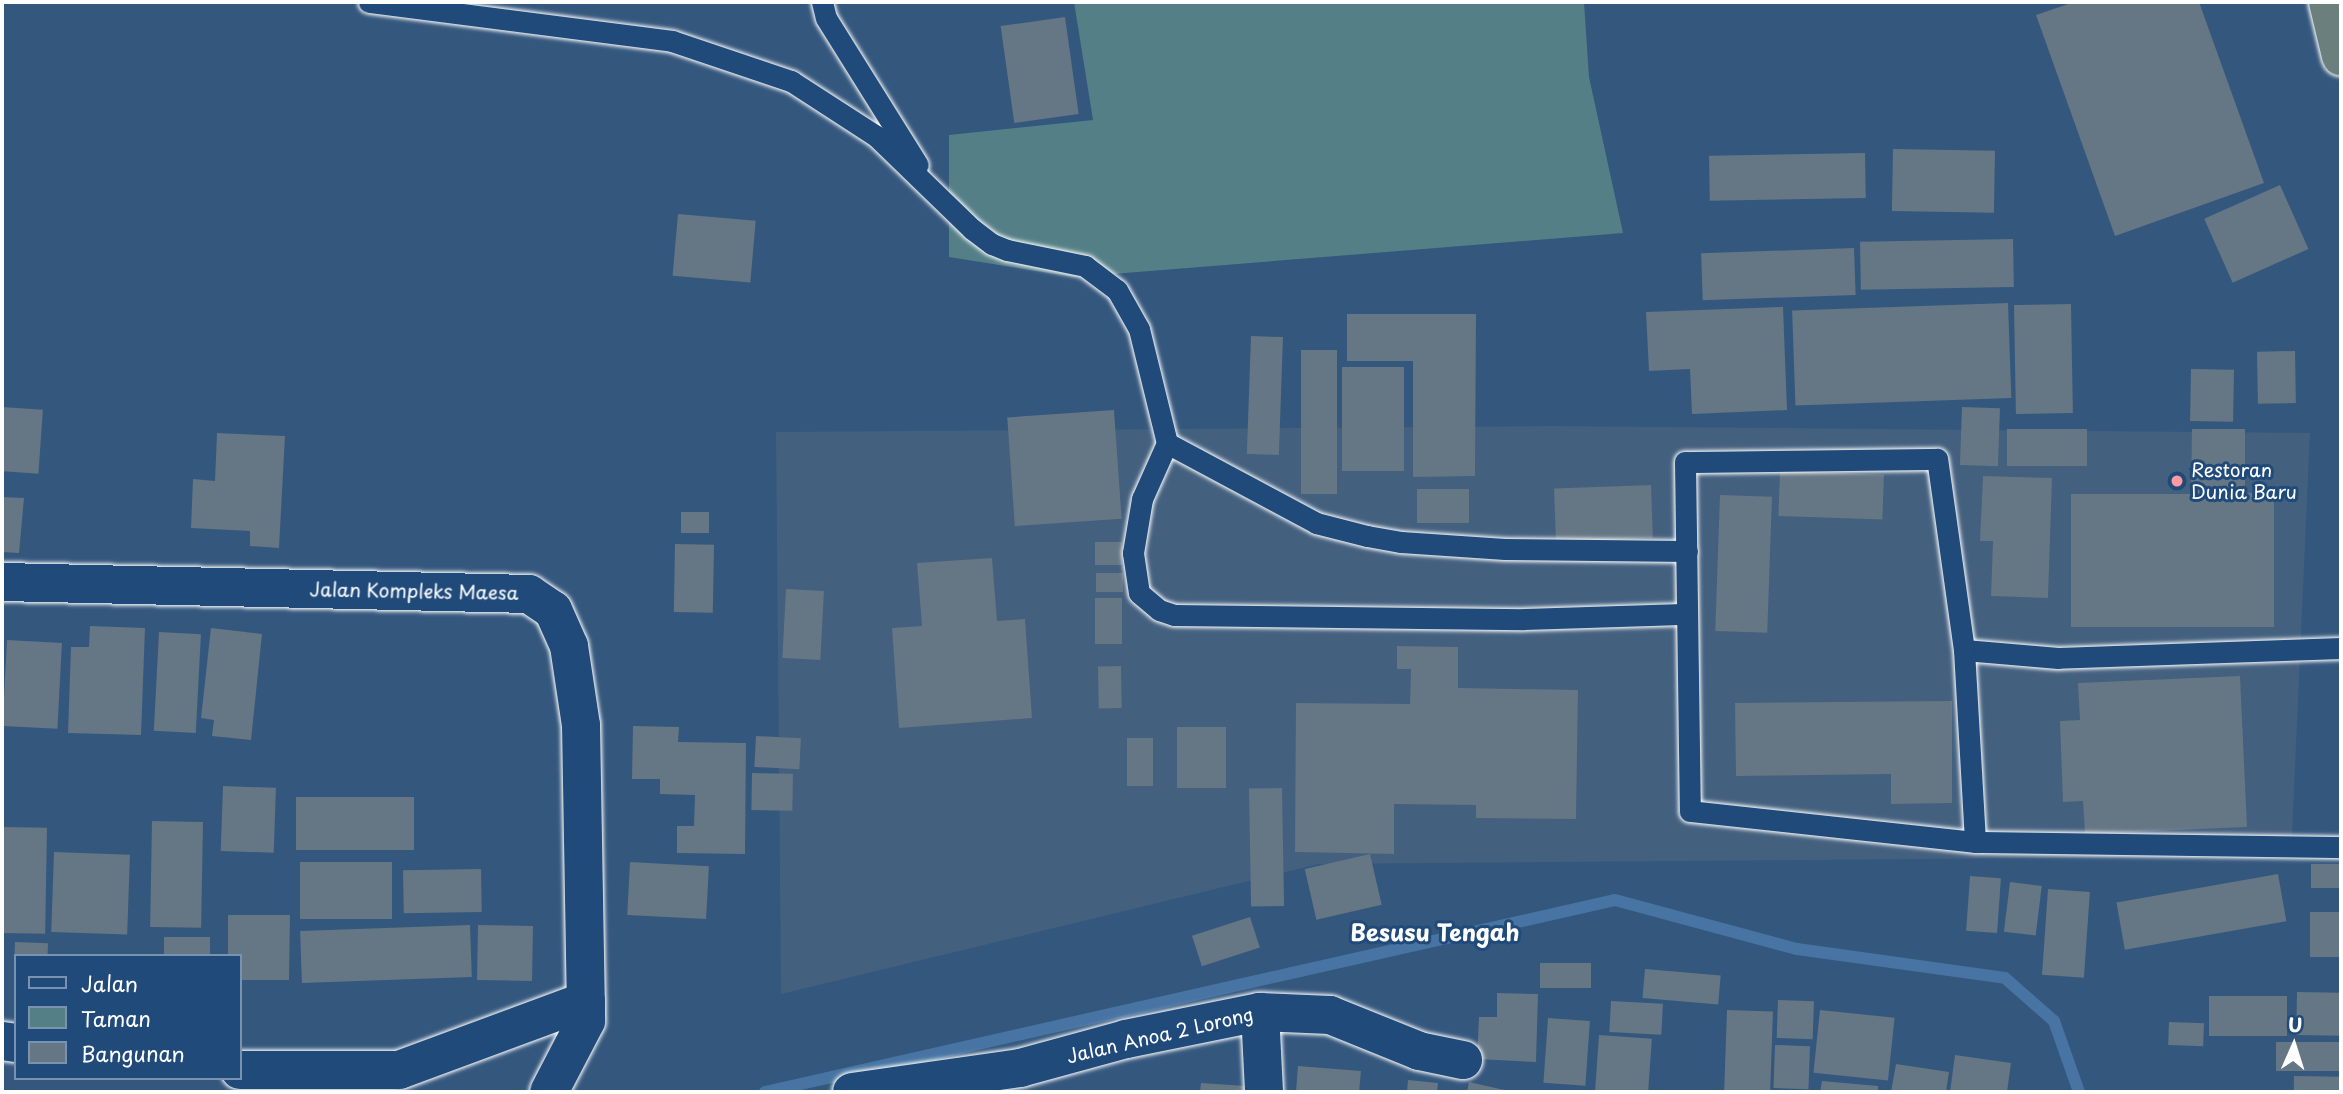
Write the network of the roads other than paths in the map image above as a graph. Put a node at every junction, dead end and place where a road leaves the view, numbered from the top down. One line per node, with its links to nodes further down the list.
1 (369, 2): 5 (lane)
2 (822, 2): 5 (lane)
3 (2328, 2): 4 (highway)
4 (2341, 56)
5 (937, 196): 6 (lane)
6 (1167, 443): 7 (lane); 9 (lane)
7 (1687, 551): 9 (lane); 11 (lane)
8 (2, 582): 14 (street, Jalan Kompleks Maesa)
9 (1687, 614): 12 (lane)
10 (2341, 648): 11 (lane)
11 (1964, 650): 12 (lane)
12 (1975, 842): 13 (lane)
13 (2341, 847)
14 (586, 1011): 17 (street); 18 (street)
15 (1260, 1012): 16 (street, Jalan Anoa 2 Lorong); 19 (street, Jalan Anoa 2 Lorong); 20 (street)
16 (1463, 1060)
17 (242, 1070)
18 (549, 1092)
19 (852, 1092)
20 (1264, 1092)

